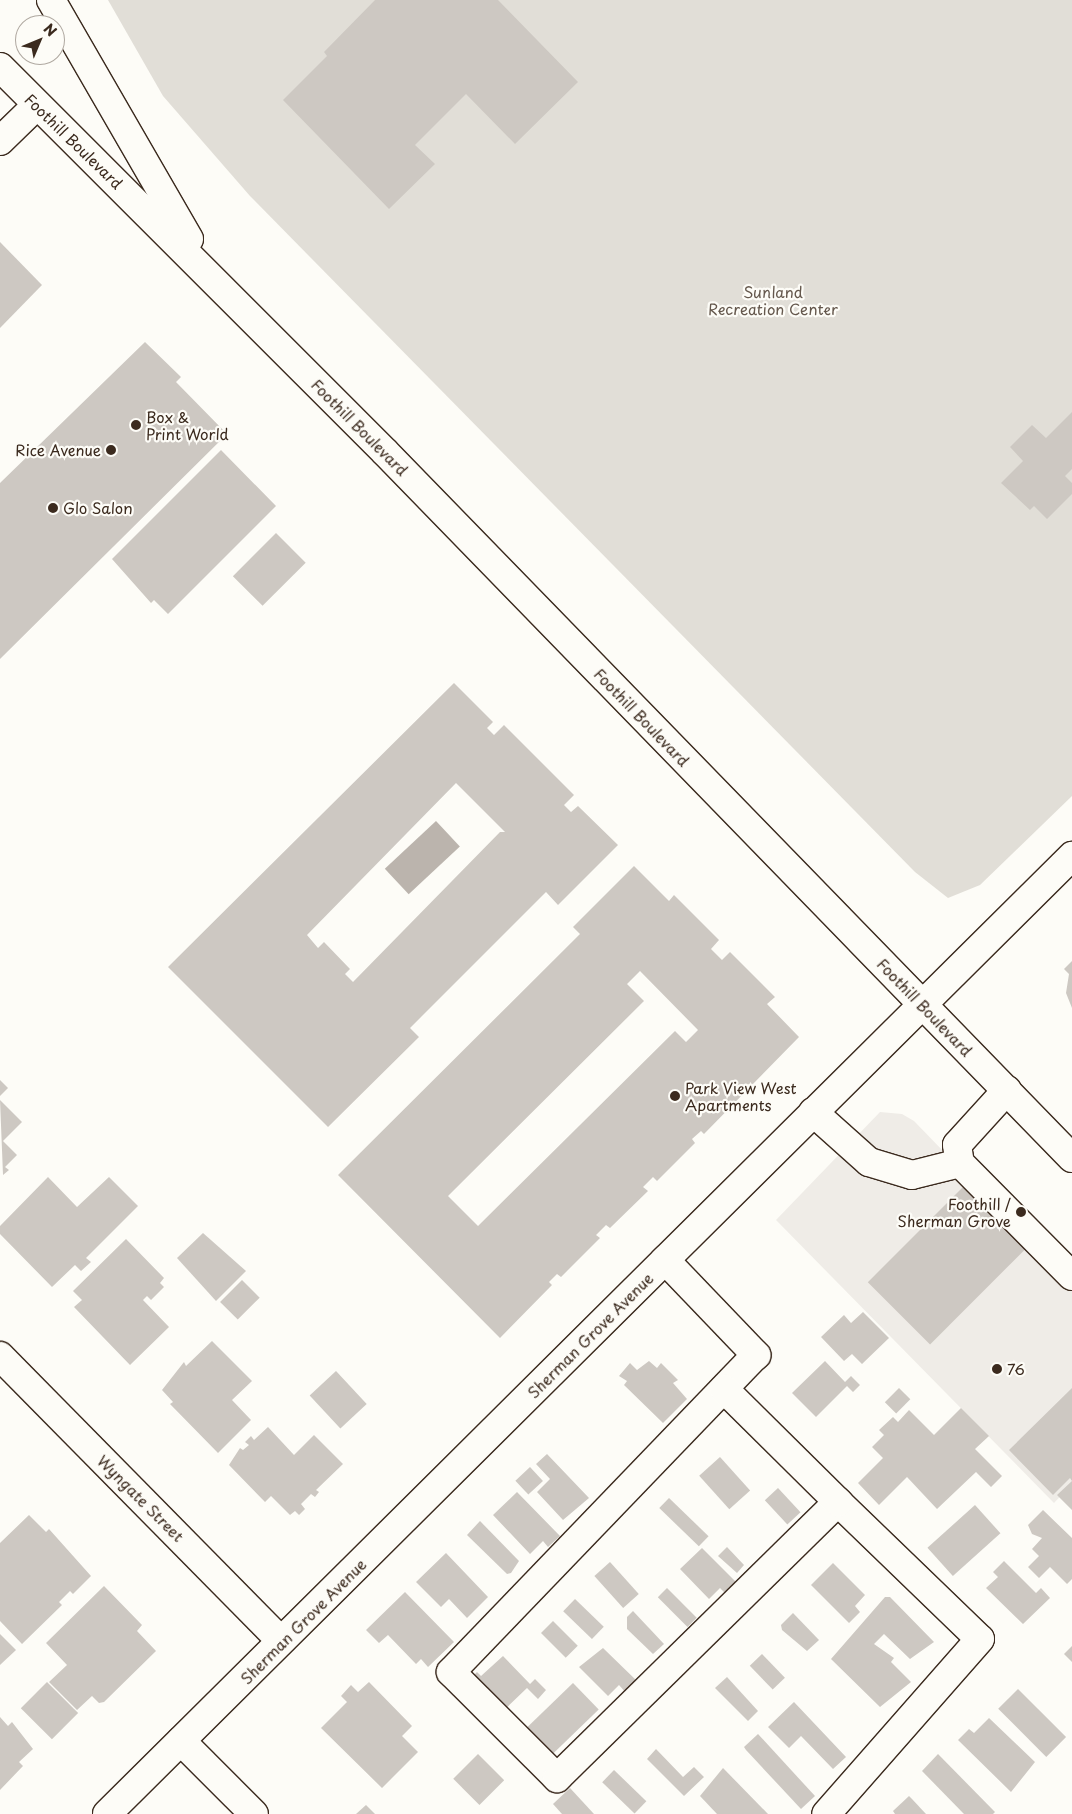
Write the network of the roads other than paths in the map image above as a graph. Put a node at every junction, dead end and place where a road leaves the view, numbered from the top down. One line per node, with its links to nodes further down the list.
1 (51, 0): 5 (street, Foothill Boulevard)
2 (0, 67): 3 (street, Foothill Boulevard)
3 (36, 105): 4 (street); 5 (street, Foothill Boulevard)
4 (0, 141)
5 (211, 277): 7 (street, Foothill Boulevard)
6 (1072, 856): 7 (street, Sherman Grove Avenue)
7 (922, 1003): 8 (street, Foothill Boulevard); 9 (street, Sherman Grove Avenue)
8 (1006, 1090): 10 (street, Foothill Boulevard); 11 (street)
9 (814, 1112): 11 (street); 12 (street, Sherman Grove Avenue)
10 (1072, 1158)
11 (960, 1163): 13 (street)
12 (665, 1260): 15 (street); 17 (street, Sherman Grove Avenue)
13 (1072, 1276)
14 (0, 1356): 17 (street, Wyngate Street)
15 (724, 1389): 16 (street); 16 (street)
16 (838, 1502): 21 (street)
17 (281, 1641): 18 (street, Sherman Grove Avenue)
18 (181, 1741): 19 (street, Sherman Grove Avenue); 20 (street)
19 (107, 1814)
20 (254, 1814)
21 (826, 1814)

